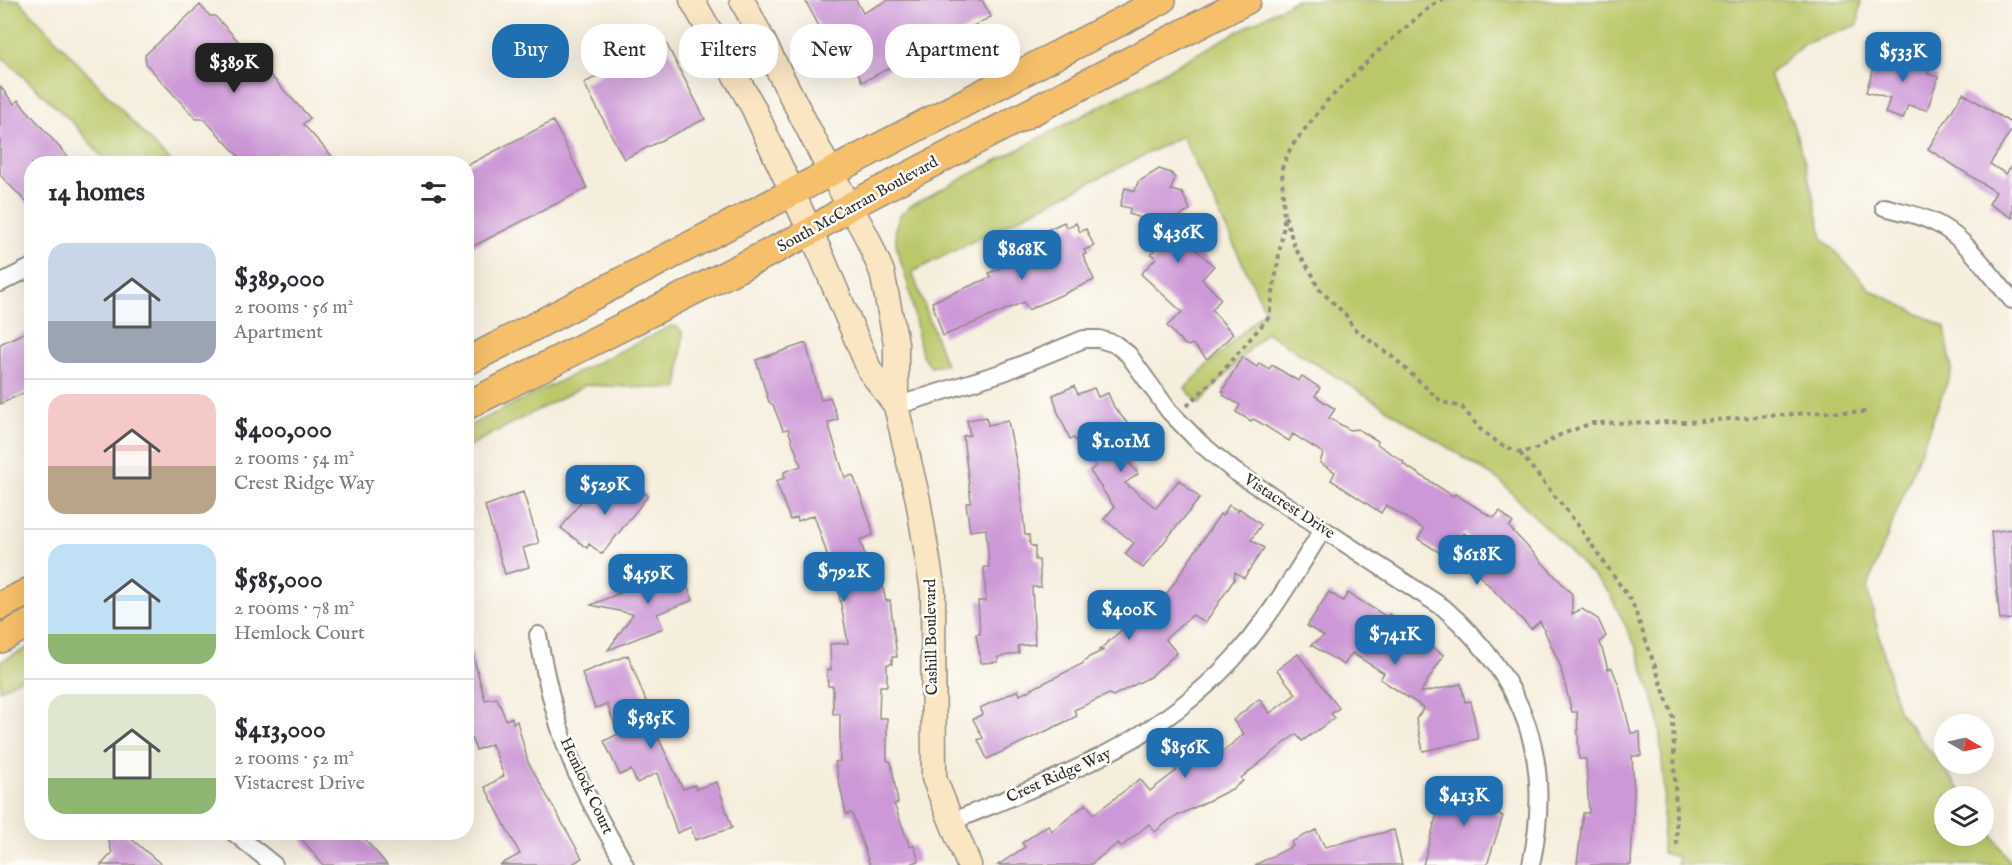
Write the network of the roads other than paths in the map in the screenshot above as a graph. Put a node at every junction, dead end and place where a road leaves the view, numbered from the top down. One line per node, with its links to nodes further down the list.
1 (693, 0): 6 (street, Cashill Boulevard)
2 (742, 0): 5 (street, Cashill Boulevard)
3 (1162, 0): 5 (main road)
4 (1247, 0): 7 (main road, South McCarran Boulevard)
5 (830, 171): 6 (main road); 7 (street, Cashill Boulevard)
6 (792, 194): 9 (street, Cashill Boulevard); 13 (main road)
7 (850, 206): 9 (main road, South McCarran Boulevard); 15 (street, Cashill Boulevard)
8 (1884, 207): 12 (street)
9 (810, 232): 14 (main road, South McCarran Boulevard); 15 (street, Cashill Boulevard)
10 (24, 271): 11 (street)
11 (0, 283)
12 (2012, 300)
13 (474, 358)
14 (474, 402)
15 (896, 406): 16 (street, Vistacrest Drive); 22 (street, Cashill Boulevard)
16 (1323, 529): 22 (street, Crest Ridge Way); 27 (street, Vistacrest Drive)
17 (24, 594): 18 (main road)
18 (0, 606)
19 (24, 626): 21 (main road)
20 (538, 635): 25 (street, Hemlock Court)
21 (0, 639)
22 (951, 822): 26 (street, Cashill Boulevard)
23 (243, 840): 24 (street)
24 (274, 865)
25 (625, 865)
26 (969, 865)
27 (1531, 865)

